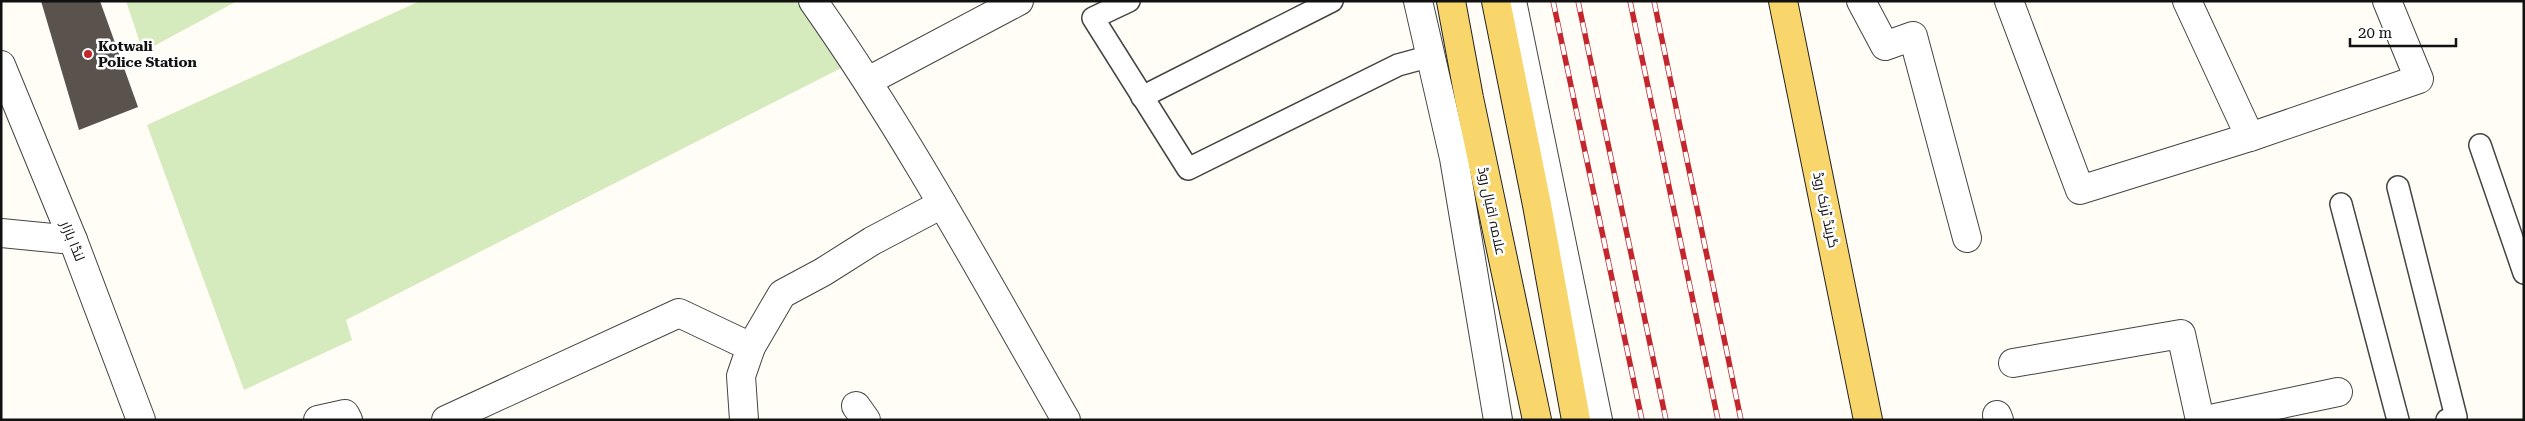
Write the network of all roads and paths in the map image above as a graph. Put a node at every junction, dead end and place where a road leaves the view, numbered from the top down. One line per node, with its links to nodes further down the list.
1 (813, 1): 16 (street)
2 (1018, 1): 16 (street)
3 (1129, 1): 17 (lane)
4 (1332, 1): 17 (lane)
5 (1418, 1): 14 (street)
6 (1451, 1): 37 (main road, علامہ اقبال روڈ)
7 (1496, 1): 38 (main road)
8 (1512, 1): 38 (street)
9 (1783, 1): 39 (main road, گرینڈ ٹرنک روڈ)
10 (1860, 1): 24 (street)
11 (2009, 1): 18 (street)
12 (2187, 1): 18 (street)
13 (2387, 1): 18 (street)
14 (1431, 56): 17 (lane); 36 (street)
15 (1, 65): 25 (street, لنڈا بازار)
16 (868, 81): 21 (street)
17 (1142, 97)
18 (2250, 137)
19 (2480, 145): 26 (lane)
20 (2398, 187): 43 (lane)
21 (942, 204): 27 (street); 30 (street)
22 (2341, 204): 42 (lane)
23 (1, 233): 25 (street)
24 (1967, 238)
25 (73, 240): 31 (street, لنڈا بازار)
26 (2524, 272)
27 (751, 348): 34 (street); 35 (street)
28 (2013, 363): 40 (street)
29 (2338, 392): 41 (street)
30 (1059, 417)
31 (141, 420)
32 (318, 420): 33 (street)
33 (348, 420)
34 (446, 420)
35 (744, 420)
36 (1498, 420)
37 (1537, 420)
38 (1592, 420)
39 (1868, 420)
40 (2200, 420)
41 (2206, 420)
42 (2398, 420)
43 (2446, 420)

